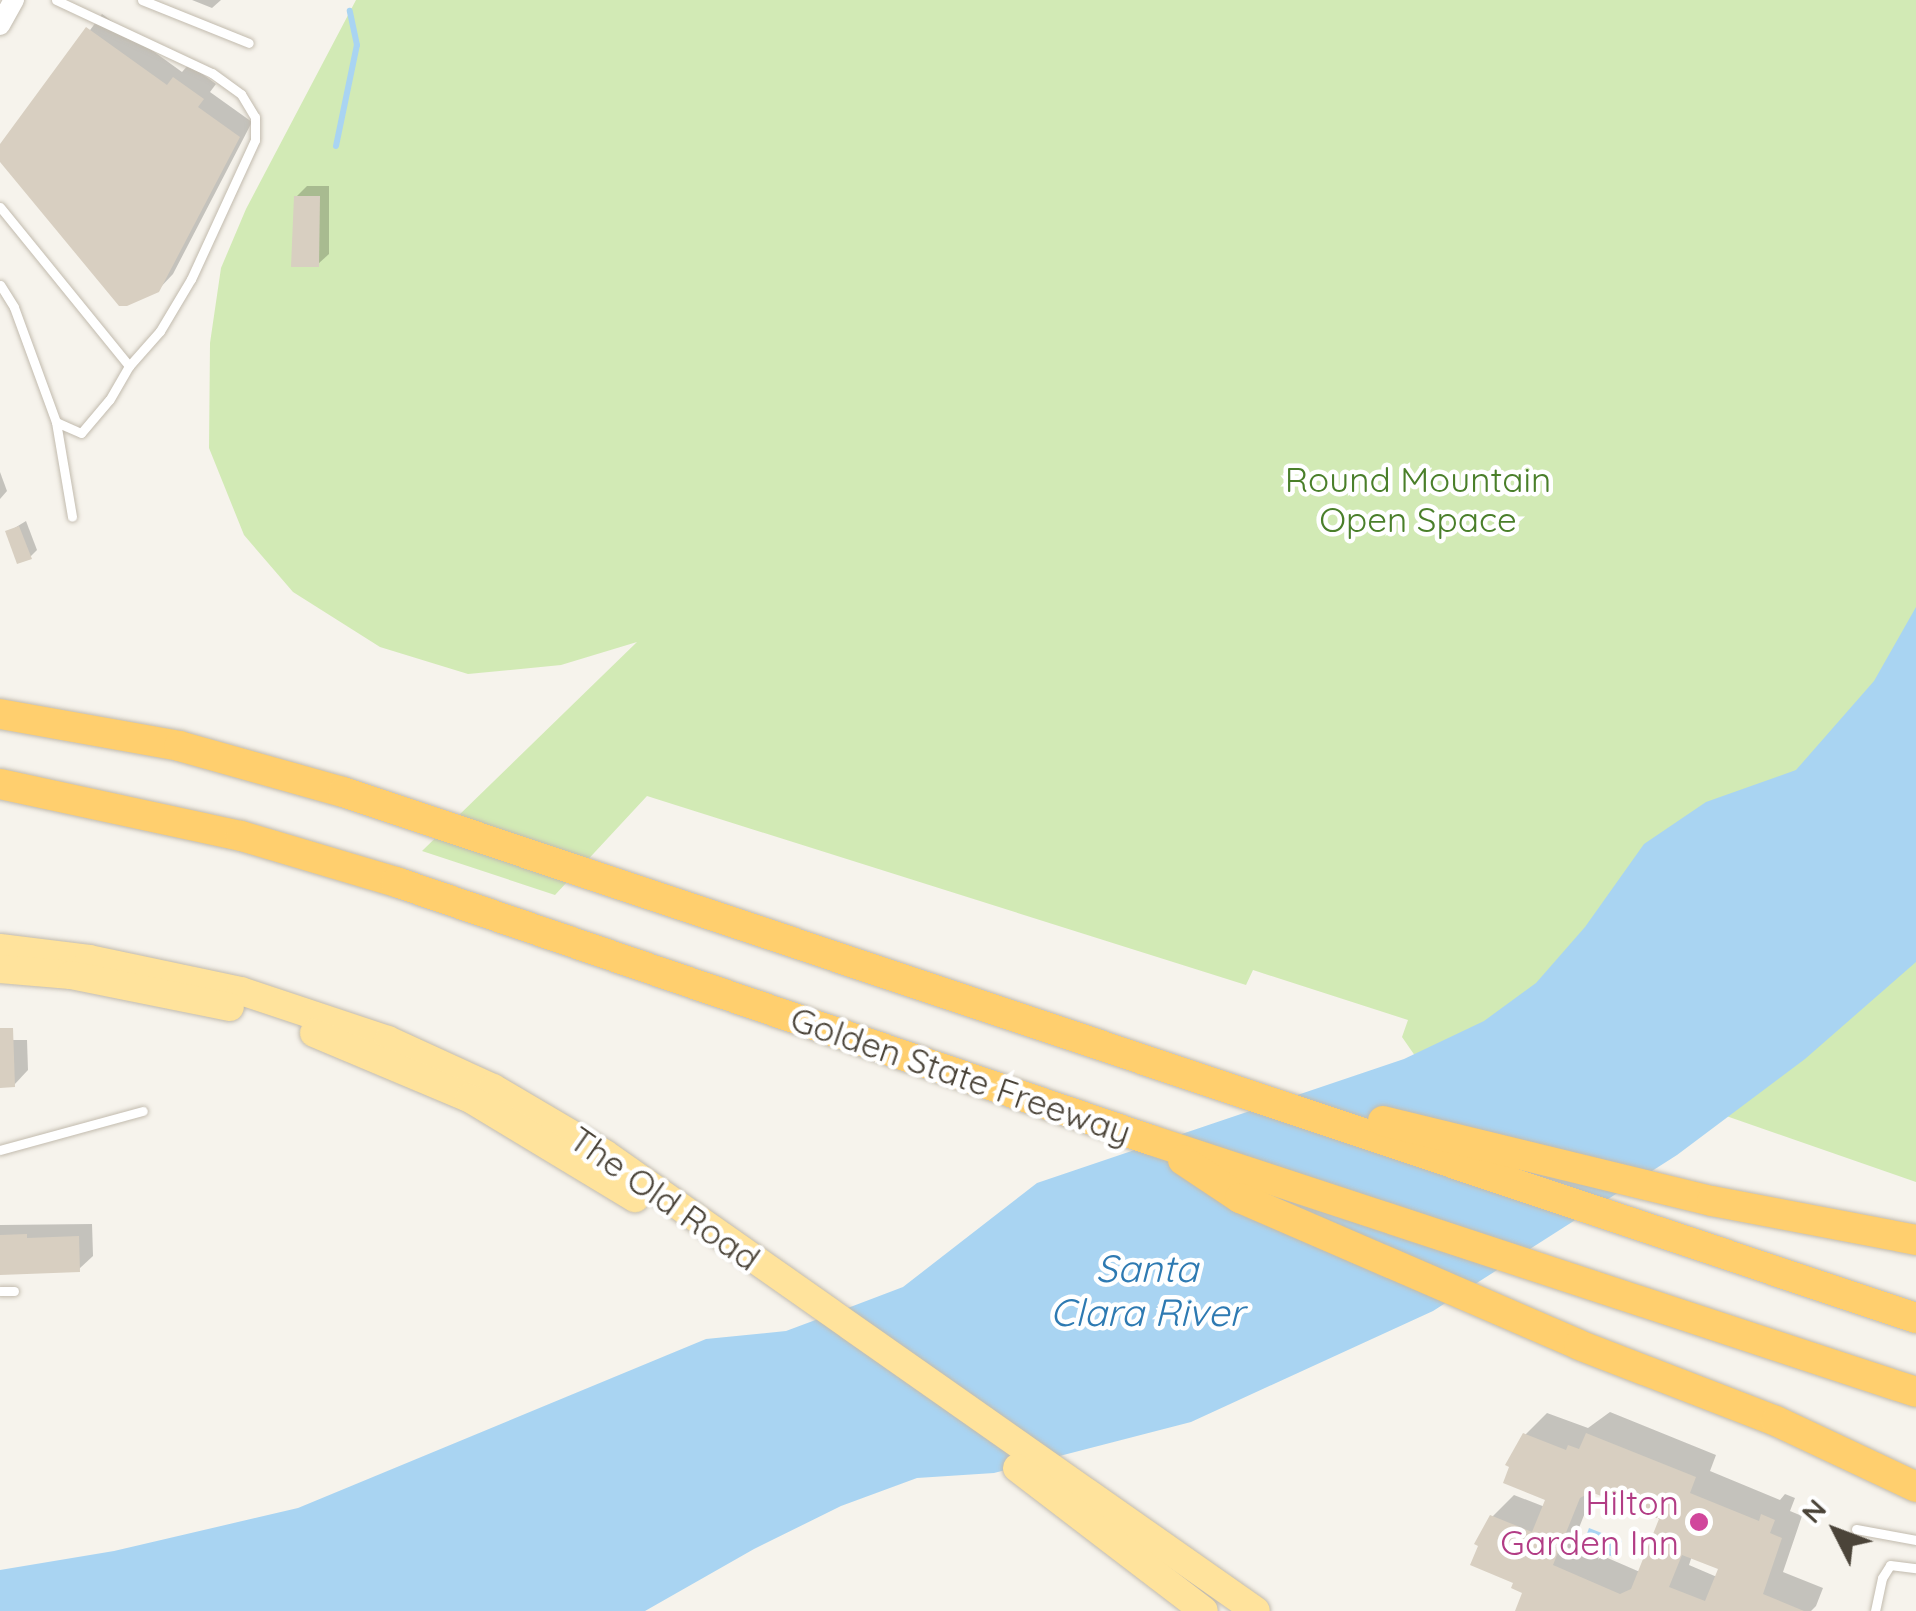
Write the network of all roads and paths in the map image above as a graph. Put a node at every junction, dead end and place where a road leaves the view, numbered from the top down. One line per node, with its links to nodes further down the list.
1 (14, 0): 4 (street)
2 (56, 0): 8 (lane)
3 (142, 0): 5 (lane)
4 (0, 24)
5 (249, 43)
6 (0, 208): 8 (lane)
7 (0, 285): 9 (lane)
8 (129, 366): 9 (lane)
9 (56, 422): 10 (lane)
10 (72, 516)
11 (0, 714): 16 (highway, Golden State Freeway)
12 (0, 784): 18 (highway, Golden State Freeway)
13 (0, 948): 15 (main road, The Old Road)
14 (0, 969): 15 (main road, The Old Road)
15 (287, 1015): 29 (main road, The Old Road)
16 (1181, 1072): 20 (highway); 23 (highway, Golden State Freeway)
17 (142, 1110): 19 (lane)
18 (1151, 1140): 24 (highway, Golden State Freeway); 25 (highway)
19 (0, 1150)
20 (1916, 1240)
21 (0, 1291): 22 (lane)
22 (14, 1291)
23 (1916, 1318)
24 (1916, 1392)
25 (1916, 1487)
26 (1856, 1529): 27 (lane)
27 (1916, 1540)
28 (1916, 1568): 31 (lane)
29 (1211, 1604): 30 (main road, The Old Road)
30 (1256, 1611)
31 (1875, 1611)

